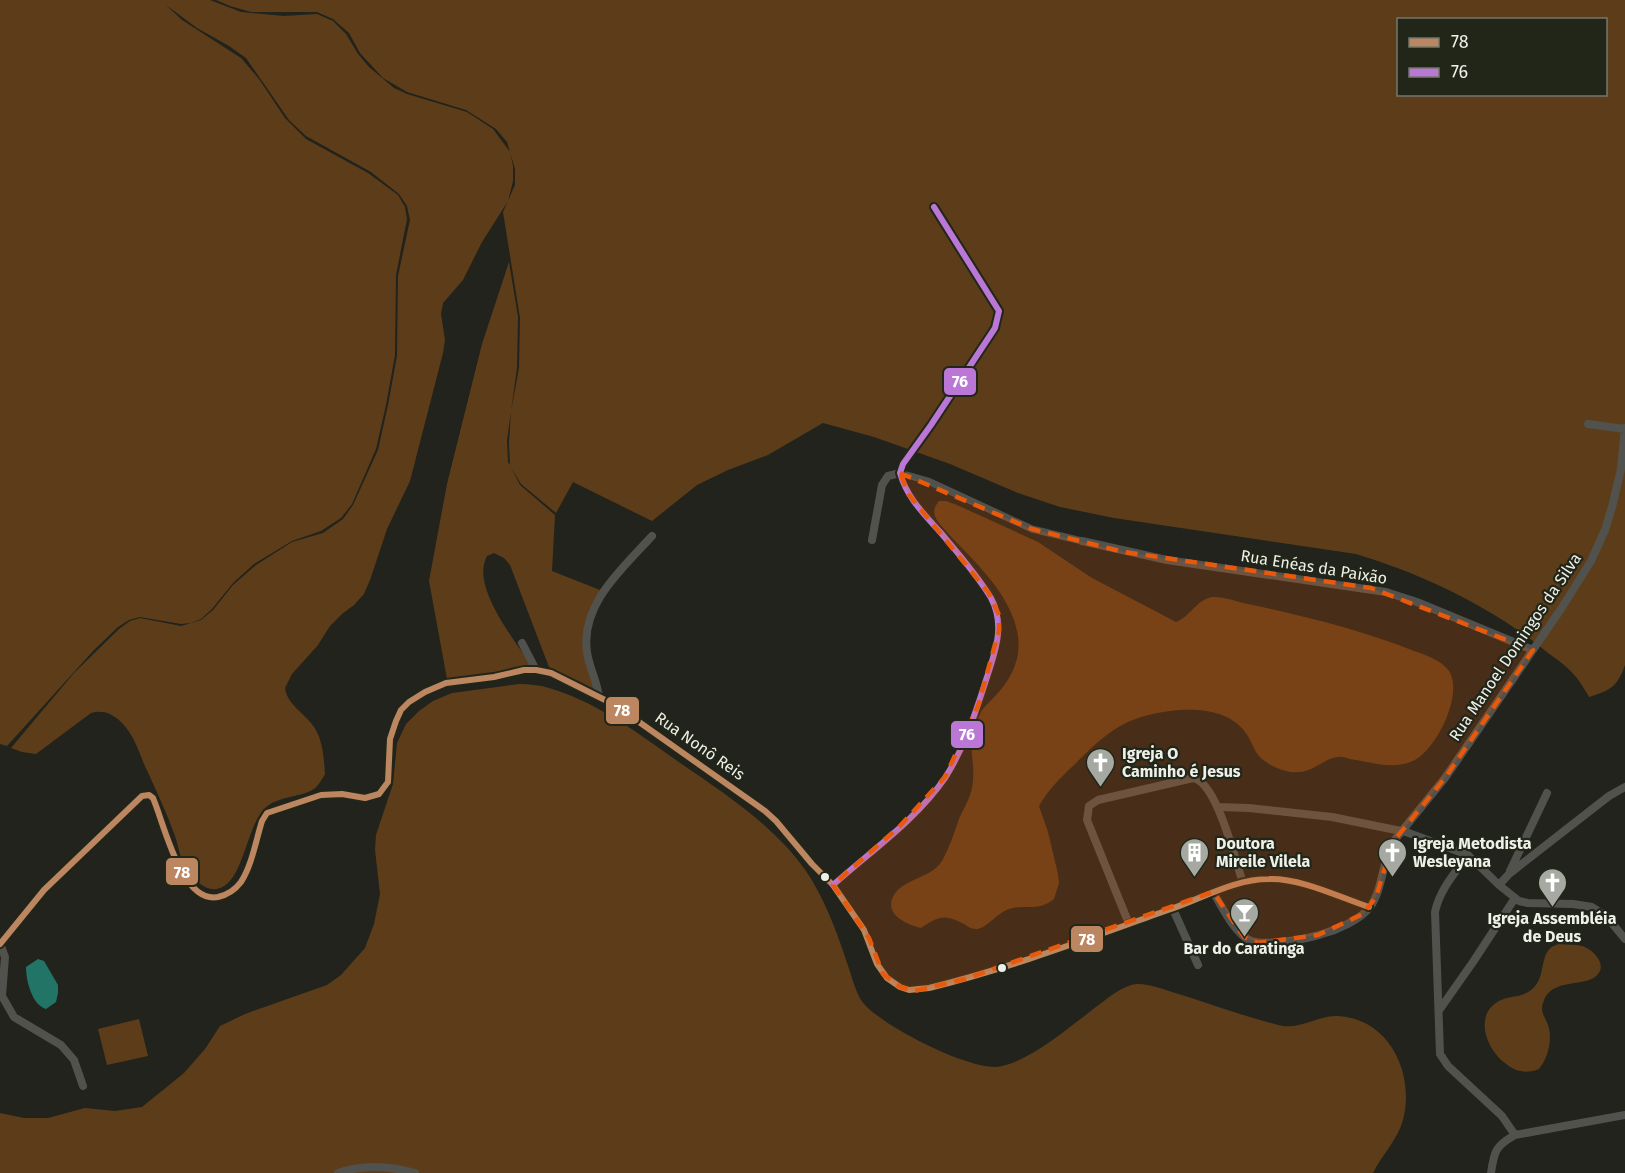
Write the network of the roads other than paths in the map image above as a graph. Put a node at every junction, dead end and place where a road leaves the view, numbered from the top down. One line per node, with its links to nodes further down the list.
1 (934, 207): 4 (street)
2 (1588, 424): 3 (street)
3 (1625, 428): 9 (street, Rua Manoel Domingos da Silva)
4 (900, 473): 6 (street); 7 (street); 19 (street)
5 (652, 536): 11 (street)
6 (872, 540)
7 (1082, 541): 9 (street, Rua Enéas da Paixão)
8 (522, 643): 10 (street)
9 (1533, 650): 15 (street, Rua Manoel Domingos da Silva)
10 (536, 670): 11 (street, Rua Nonô Reis); 27 (street, Rua Nonô Reis)
11 (599, 697): 19 (street, Rua Nonô Reis)
12 (1625, 787): 17 (street)
13 (1547, 793): 17 (street)
14 (1218, 807): 15 (street); 18 (street); 25 (street)
15 (1401, 831): 16 (street); 23 (street, Rua Manoel Domingos da Silva)
16 (1468, 855): 20 (street); 29 (street)
17 (1509, 873): 20 (street)
18 (1243, 883): 21 (street, Rua Nonô Reis); 23 (street, Rua Nonô Reis)
19 (833, 885): 25 (street, Rua Nonô Reis)
20 (1499, 885): 22 (street)
21 (1213, 892): 23 (street); 24 (street, Rua Nonô Reis)
22 (1515, 898): 26 (street); 29 (street)
23 (1370, 908)
24 (1173, 909): 25 (street, Rua Nonô Reis); 28 (street)
25 (1129, 924)
26 (1625, 939)
27 (0, 944): 30 (street)
28 (1198, 965)
29 (1439, 1010): 32 (street)
30 (83, 1086)
31 (1625, 1115): 32 (street)
32 (1515, 1135): 35 (street)
33 (338, 1173): 34 (street)
34 (415, 1173)
35 (1491, 1173)

